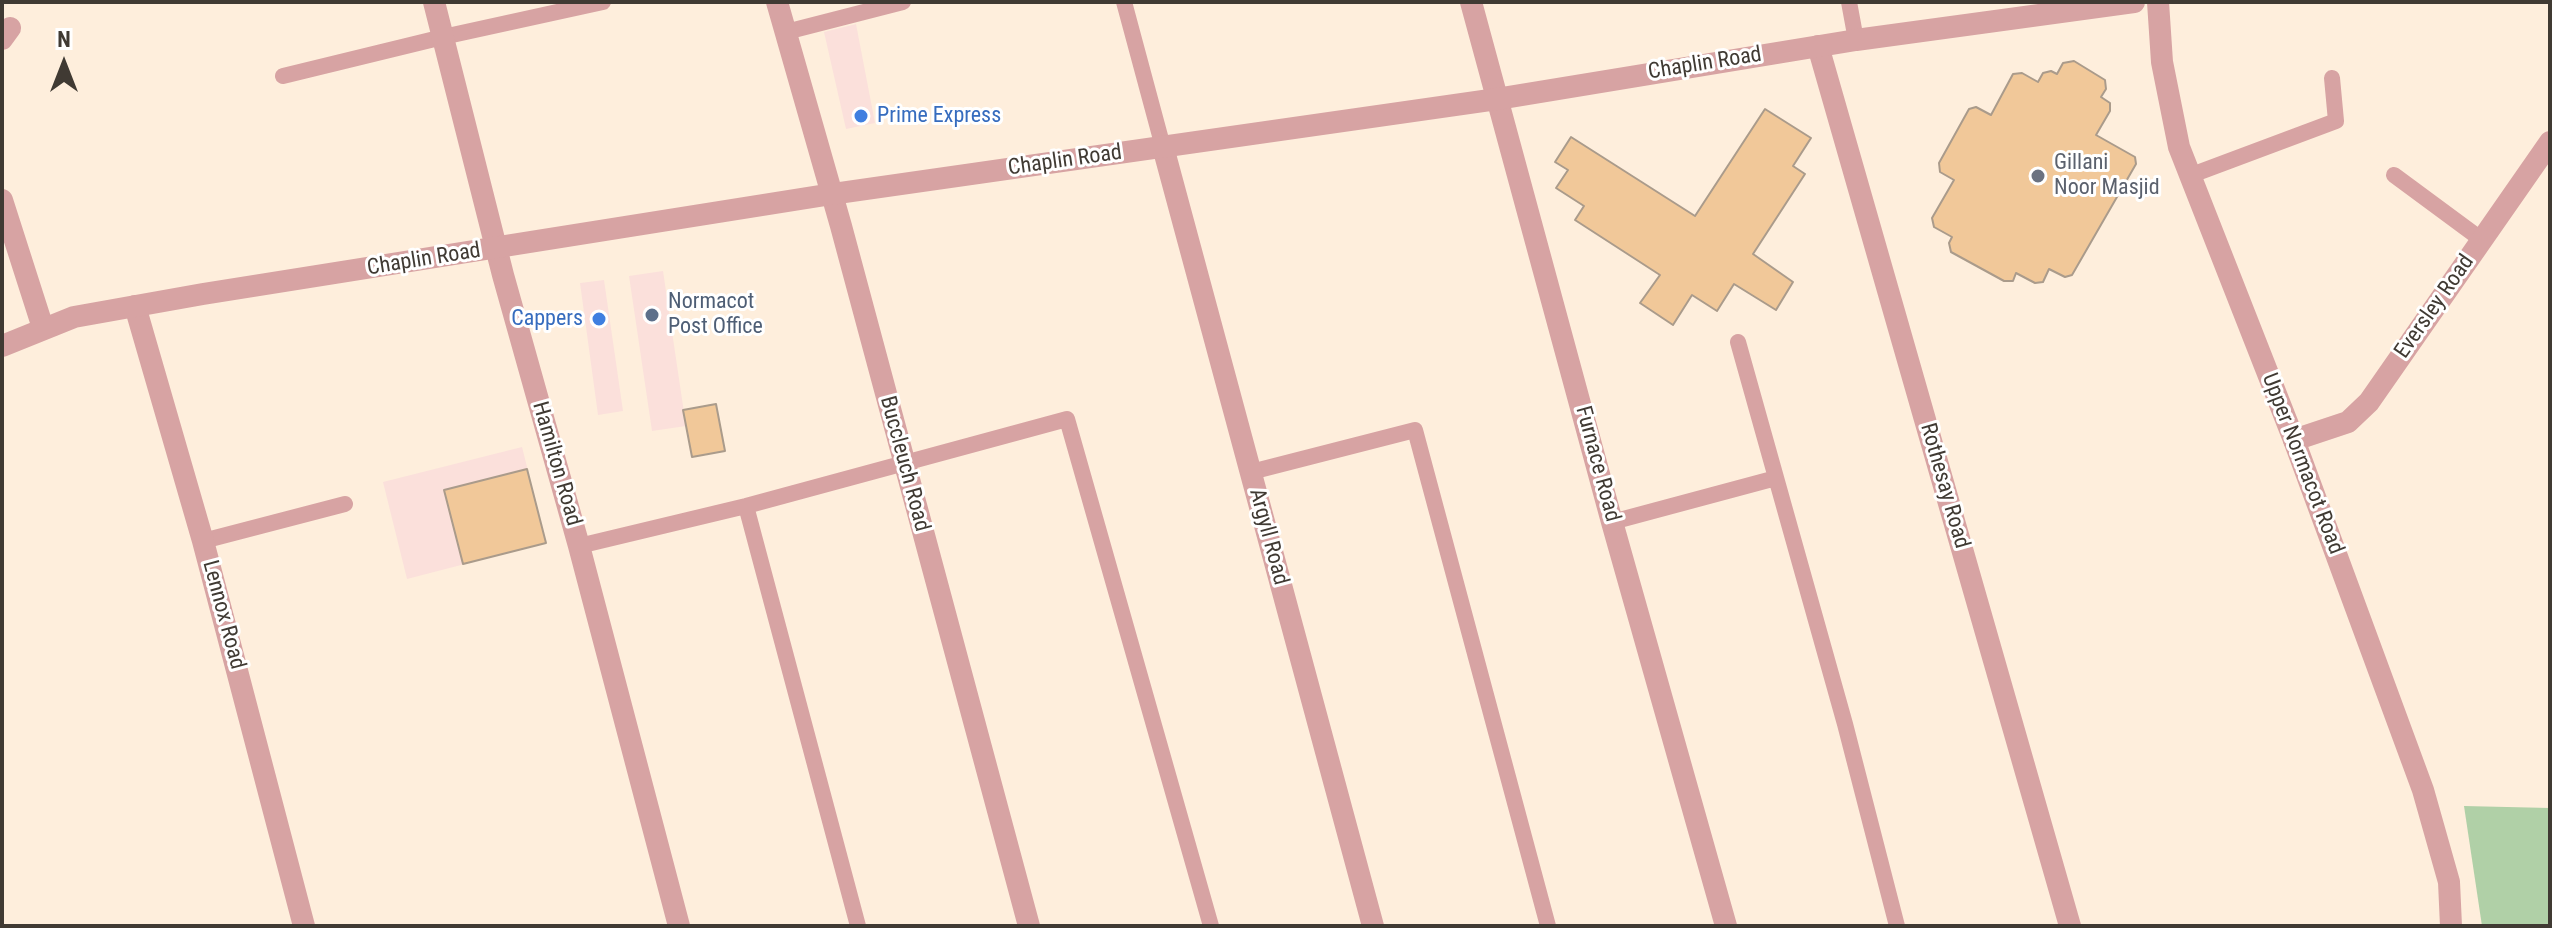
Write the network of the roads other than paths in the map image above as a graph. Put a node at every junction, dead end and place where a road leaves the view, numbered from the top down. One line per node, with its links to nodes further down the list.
1 (434, 2): 11 (street, Hamilton Road)
2 (603, 2): 11 (lane)
3 (777, 2): 10 (street, Buccleuch Road)
4 (903, 2): 10 (lane)
5 (1124, 2): 18 (lane)
6 (1471, 2): 16 (street, Furnace Road)
7 (1849, 2): 12 (lane)
8 (2134, 2): 12 (street, Chaplin Road)
9 (2158, 2): 20 (street, Upper Normacot Road)
10 (786, 32): 21 (street, Buccleuch Road)
11 (443, 37): 14 (lane); 24 (street, Hamilton Road)
12 (1856, 40): 13 (street, Chaplin Road)
13 (1818, 46): 16 (street, Chaplin Road); 47 (street, Rothesay Road)
14 (283, 76)
15 (2332, 78): 20 (lane)
16 (1497, 99): 18 (street, Chaplin Road); 35 (street, Furnace Road)
17 (2550, 142): 23 (street, Eversley Road)
18 (1163, 147): 21 (street, Chaplin Road); 31 (street, Argyll Road)
19 (2394, 175): 23 (lane)
20 (2189, 176): 29 (street, Upper Normacot Road)
21 (832, 194): 24 (street, Chaplin Road); 30 (street, Buccleuch Road)
22 (2, 200): 26 (street)
23 (2482, 240): 29 (street, Eversley Road)
24 (497, 249): 25 (street, Chaplin Road); 37 (street, Hamilton Road)
25 (135, 306): 26 (street, Chaplin Road); 36 (street, Lennox Road)
26 (43, 328): 28 (street, Chaplin Road)
27 (1738, 342): 32 (lane)
28 (2, 346)
29 (2294, 440): 48 (street, Upper Normacot Road)
30 (904, 463): 34 (lane); 41 (street, Buccleuch Road); 42 (lane)
31 (1251, 472): 43 (street, Argyll Road); 44 (lane)
32 (1776, 478): 35 (lane); 46 (lane)
33 (345, 504): 36 (lane)
34 (746, 506): 37 (lane); 40 (lane)
35 (1612, 522): 45 (street, Furnace Road)
36 (203, 541): 38 (street, Lennox Road)
37 (579, 546): 39 (street, Hamilton Road)
38 (304, 926)
39 (679, 926)
40 (858, 926)
41 (1029, 926)
42 (1211, 926)
43 (1373, 926)
44 (1548, 926)
45 (1726, 926)
46 (1897, 926)
47 (2070, 926)
48 (2451, 926)

